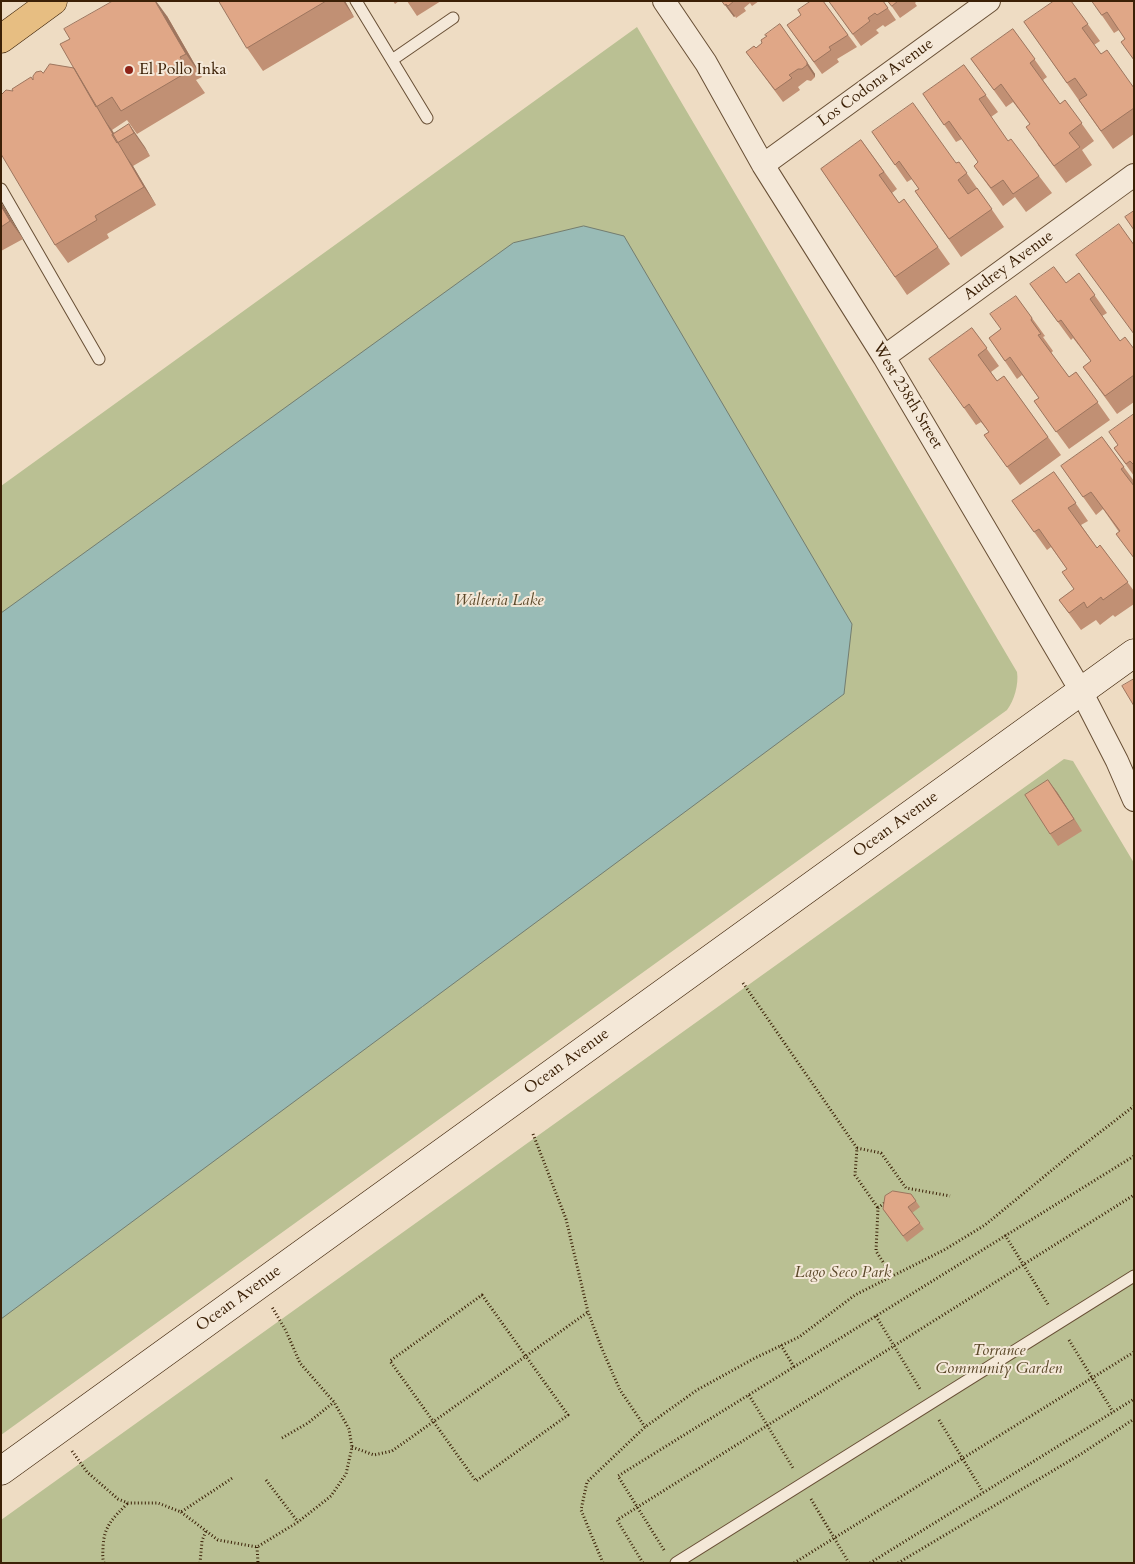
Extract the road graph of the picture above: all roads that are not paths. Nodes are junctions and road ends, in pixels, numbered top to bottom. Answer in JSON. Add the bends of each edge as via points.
{"nodes":[{"id":1,"x":53,"y":1,"type":"edge"},
{"id":2,"x":356,"y":1,"type":"edge"},
{"id":3,"x":664,"y":1,"type":"edge"},
{"id":4,"x":989,"y":1,"type":"edge"},
{"id":5,"x":453,"y":18,"type":"dead end"},
{"id":6,"x":1,"y":39,"type":"edge"},
{"id":7,"x":392,"y":60,"type":"junction"},
{"id":8,"x":428,"y":118,"type":"dead end"},
{"id":9,"x":763,"y":166,"type":"junction"},
{"id":10,"x":1134,"y":175,"type":"edge"},
{"id":11,"x":1,"y":189,"type":"edge"},
{"id":12,"x":884,"y":357,"type":"junction"},
{"id":13,"x":98,"y":359,"type":"dead end"},
{"id":14,"x":1134,"y":653,"type":"edge"},
{"id":15,"x":1081,"y":691,"type":"junction"},
{"id":16,"x":1134,"y":800,"type":"edge"},
{"id":17,"x":1134,"y":1276,"type":"edge"},
{"id":18,"x":1,"y":1471,"type":"edge"},
{"id":19,"x":672,"y":1559,"type":"edge"}],
"edges":[{"from":1,"to":6,"type":"main road"},
{"from":2,"to":7,"type":"lane"},
{"from":3,"to":9,"type":"street","name":"West 238th Street","via":[[706,63]]},
{"from":4,"to":9,"type":"street","name":"Los Codona Avenue"},
{"from":5,"to":7,"type":"lane"},
{"from":7,"to":8,"type":"lane"},
{"from":9,"to":12,"type":"street","name":"West 238th Street"},
{"from":10,"to":12,"type":"street","name":"Audrey Avenue"},
{"from":11,"to":13,"type":"lane"},
{"from":12,"to":15,"type":"street","name":"West 238th Street"},
{"from":14,"to":15,"type":"street","name":"Ocean Avenue"},
{"from":15,"to":16,"type":"street","name":"West 238th Street"},
{"from":15,"to":18,"type":"street","name":"Ocean Avenue"},
{"from":17,"to":19,"type":"lane"}]}
